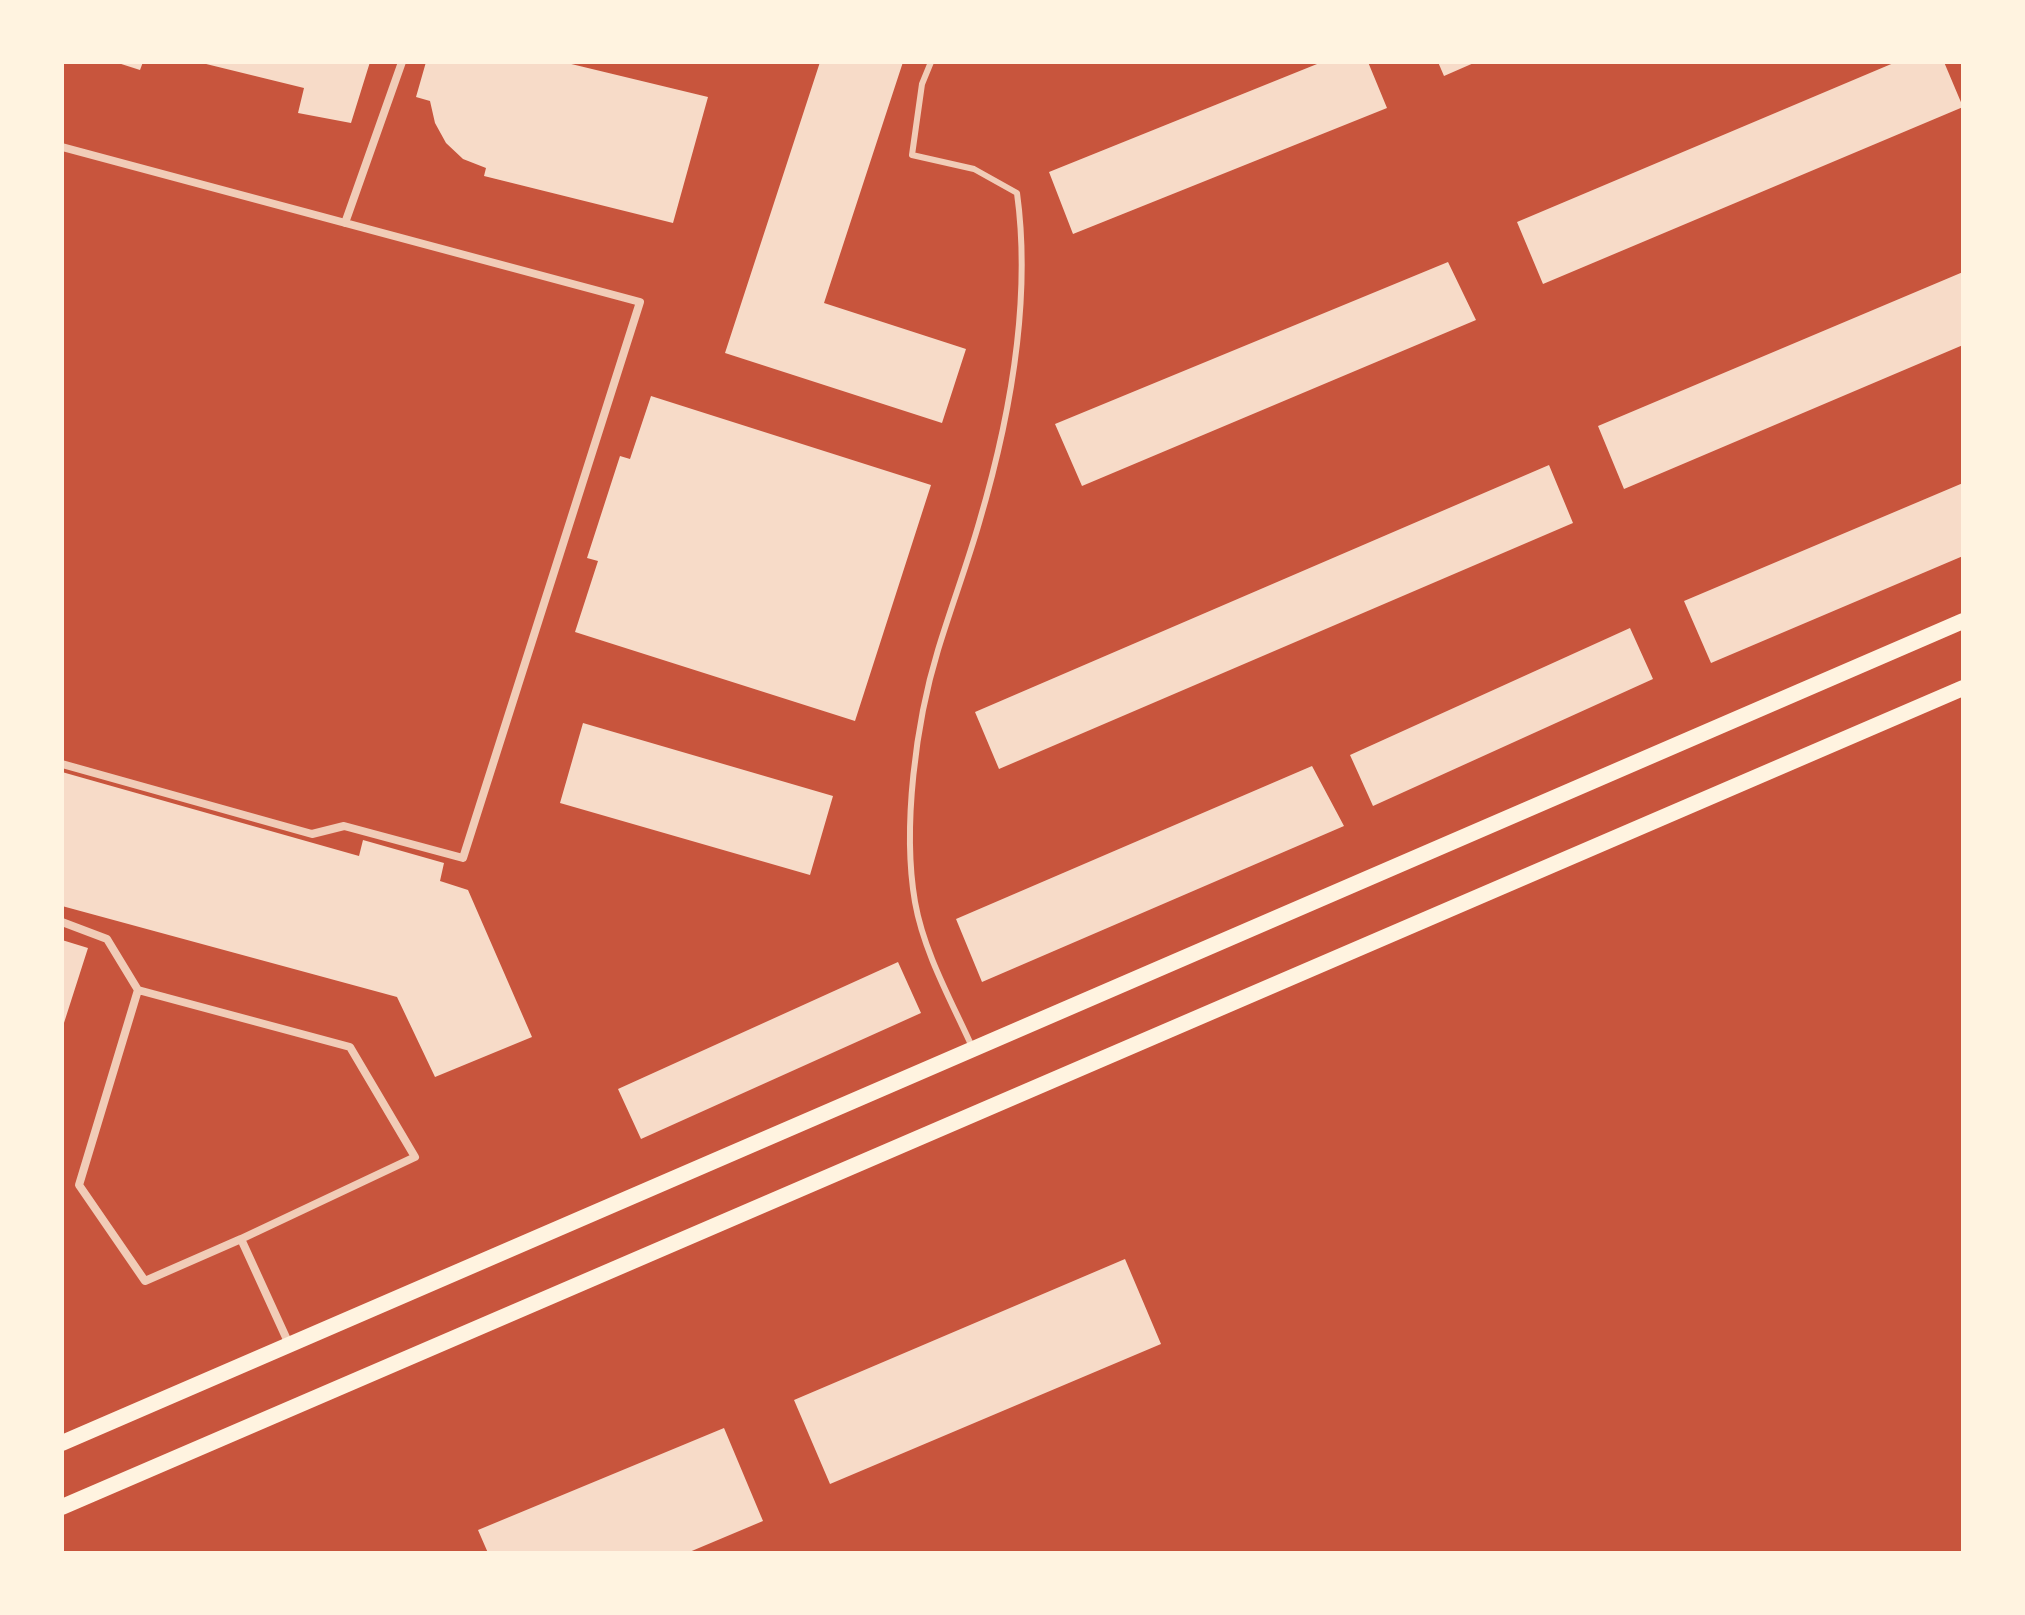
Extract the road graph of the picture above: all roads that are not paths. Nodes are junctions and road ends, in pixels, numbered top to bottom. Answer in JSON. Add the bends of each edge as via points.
{"nodes":[{"id":1,"x":402,"y":62,"type":"edge"},
{"id":2,"x":931,"y":62,"type":"edge"},
{"id":3,"x":62,"y":147,"type":"edge"},
{"id":4,"x":345,"y":223,"type":"junction"},
{"id":5,"x":1963,"y":621,"type":"edge"},
{"id":6,"x":1963,"y":688,"type":"edge"},
{"id":7,"x":62,"y":764,"type":"edge"},
{"id":8,"x":62,"y":922,"type":"edge"},
{"id":9,"x":138,"y":990,"type":"junction"},
{"id":10,"x":973,"y":1049,"type":"junction"},
{"id":11,"x":241,"y":1239,"type":"junction"},
{"id":12,"x":289,"y":1344,"type":"junction"},
{"id":13,"x":62,"y":1443,"type":"edge"},
{"id":14,"x":62,"y":1507,"type":"edge"}],
"edges":[{"from":1,"to":4,"type":"street"},
{"from":2,"to":10,"type":"lane","via":[[922,84],[912,155],[974,169],[1017,193],[1023,238],[1008,410],[980,522],[937,653],[913,765],[910,842],[915,902],[927,946]]},
{"from":3,"to":4,"type":"street"},
{"from":4,"to":7,"type":"street","via":[[640,302],[463,858],[344,826],[312,834]]},
{"from":5,"to":10,"type":"main road"},
{"from":6,"to":14,"type":"main road"},
{"from":8,"to":9,"type":"street","via":[[107,939]]},
{"from":9,"to":11,"type":"street","via":[[79,1185],[145,1281]]},
{"from":9,"to":11,"type":"street","via":[[350,1047],[415,1157]]},
{"from":10,"to":12,"type":"main road"},
{"from":11,"to":12,"type":"street"},
{"from":12,"to":13,"type":"main road"}]}
